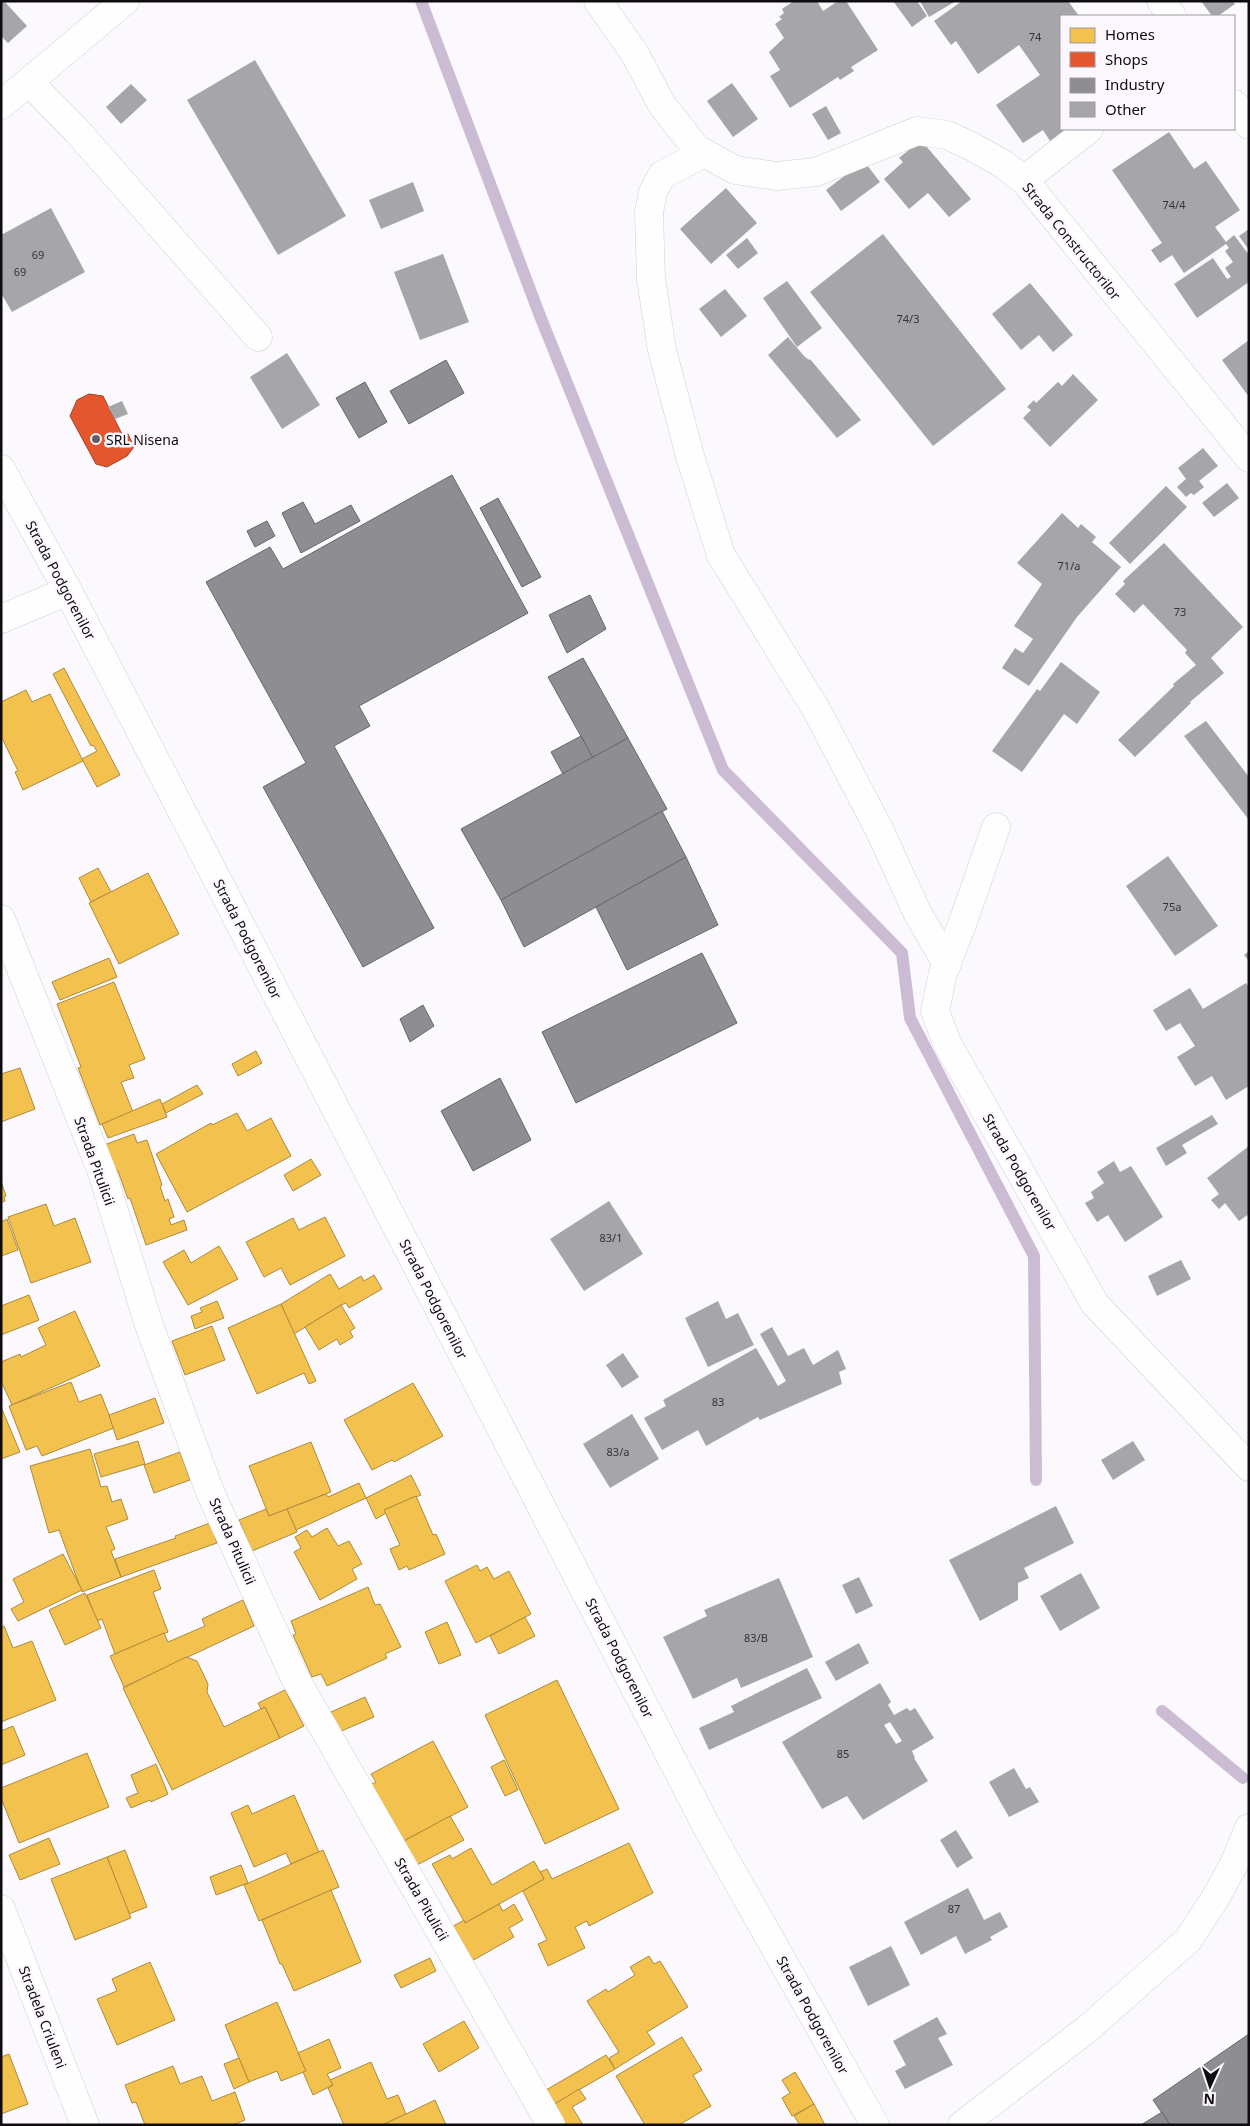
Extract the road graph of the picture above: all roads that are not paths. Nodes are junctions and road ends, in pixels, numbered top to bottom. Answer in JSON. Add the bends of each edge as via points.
{"nodes":[{"id":1,"x":125,"y":1,"type":"edge"},
{"id":2,"x":598,"y":1,"type":"edge"},
{"id":3,"x":1161,"y":1,"type":"edge"},
{"id":4,"x":1171,"y":15,"type":"edge"},
{"id":5,"x":29,"y":82,"type":"junction"},
{"id":6,"x":1,"y":105,"type":"edge"},
{"id":7,"x":1235,"y":105,"type":"edge"},
{"id":8,"x":1249,"y":125,"type":"edge"},
{"id":9,"x":1088,"y":130,"type":"edge"},
{"id":10,"x":704,"y":153,"type":"junction"},
{"id":11,"x":1024,"y":180,"type":"junction"},
{"id":12,"x":258,"y":337,"type":"dead end"},
{"id":13,"x":1249,"y":458,"type":"edge"},
{"id":14,"x":1,"y":468,"type":"edge"},
{"id":15,"x":68,"y":591,"type":"junction"},
{"id":16,"x":1,"y":619,"type":"edge"},
{"id":17,"x":996,"y":827,"type":"dead end"},
{"id":18,"x":1,"y":919,"type":"edge"},
{"id":19,"x":947,"y":964,"type":"junction"},
{"id":20,"x":1249,"y":1467,"type":"edge"},
{"id":21,"x":1249,"y":1828,"type":"edge"},
{"id":22,"x":1,"y":1909,"type":"edge"},
{"id":23,"x":84,"y":2125,"type":"edge"},
{"id":24,"x":550,"y":2125,"type":"edge"},
{"id":25,"x":874,"y":2125,"type":"edge"},
{"id":26,"x":962,"y":2125,"type":"edge"}],
"edges":[{"from":1,"to":5,"type":"street"},
{"from":2,"to":10,"type":"street","name":"Strada Constructorilor","via":[[635,54],[662,105],[697,149]]},
{"from":3,"to":4,"type":"street"},
{"from":5,"to":6,"type":"street"},
{"from":5,"to":12,"type":"street"},
{"from":7,"to":8,"type":"street"},
{"from":9,"to":11,"type":"street"},
{"from":10,"to":11,"type":"street","name":"Strada Constructorilor","via":[[735,170],[776,176],[816,172],[916,131],[947,135],[1003,164]]},
{"from":10,"to":19,"type":"street","via":[[662,175],[653,192],[649,212],[651,279],[662,350],[690,456],[721,555],[816,709]]},
{"from":11,"to":13,"type":"street","name":"Strada Constructorilor"},
{"from":14,"to":15,"type":"street","name":"Strada Podgorenilor"},
{"from":15,"to":16,"type":"street"},
{"from":15,"to":25,"type":"street","name":"Strada Podgorenilor","via":[[708,1829]]},
{"from":17,"to":19,"type":"street","name":"Strada Podgorenilor"},
{"from":18,"to":24,"type":"street","name":"Strada Pitulicii","via":[[102,1172],[148,1322],[210,1492],[295,1678]]},
{"from":19,"to":20,"type":"street","name":"Strada Podgorenilor","via":[[935,1011],[947,1043],[1095,1304]]},
{"from":21,"to":26,"type":"street","via":[[1216,1897],[1188,1940],[1086,2030]]},
{"from":22,"to":23,"type":"street","name":"Stradela Criuleni"}]}
